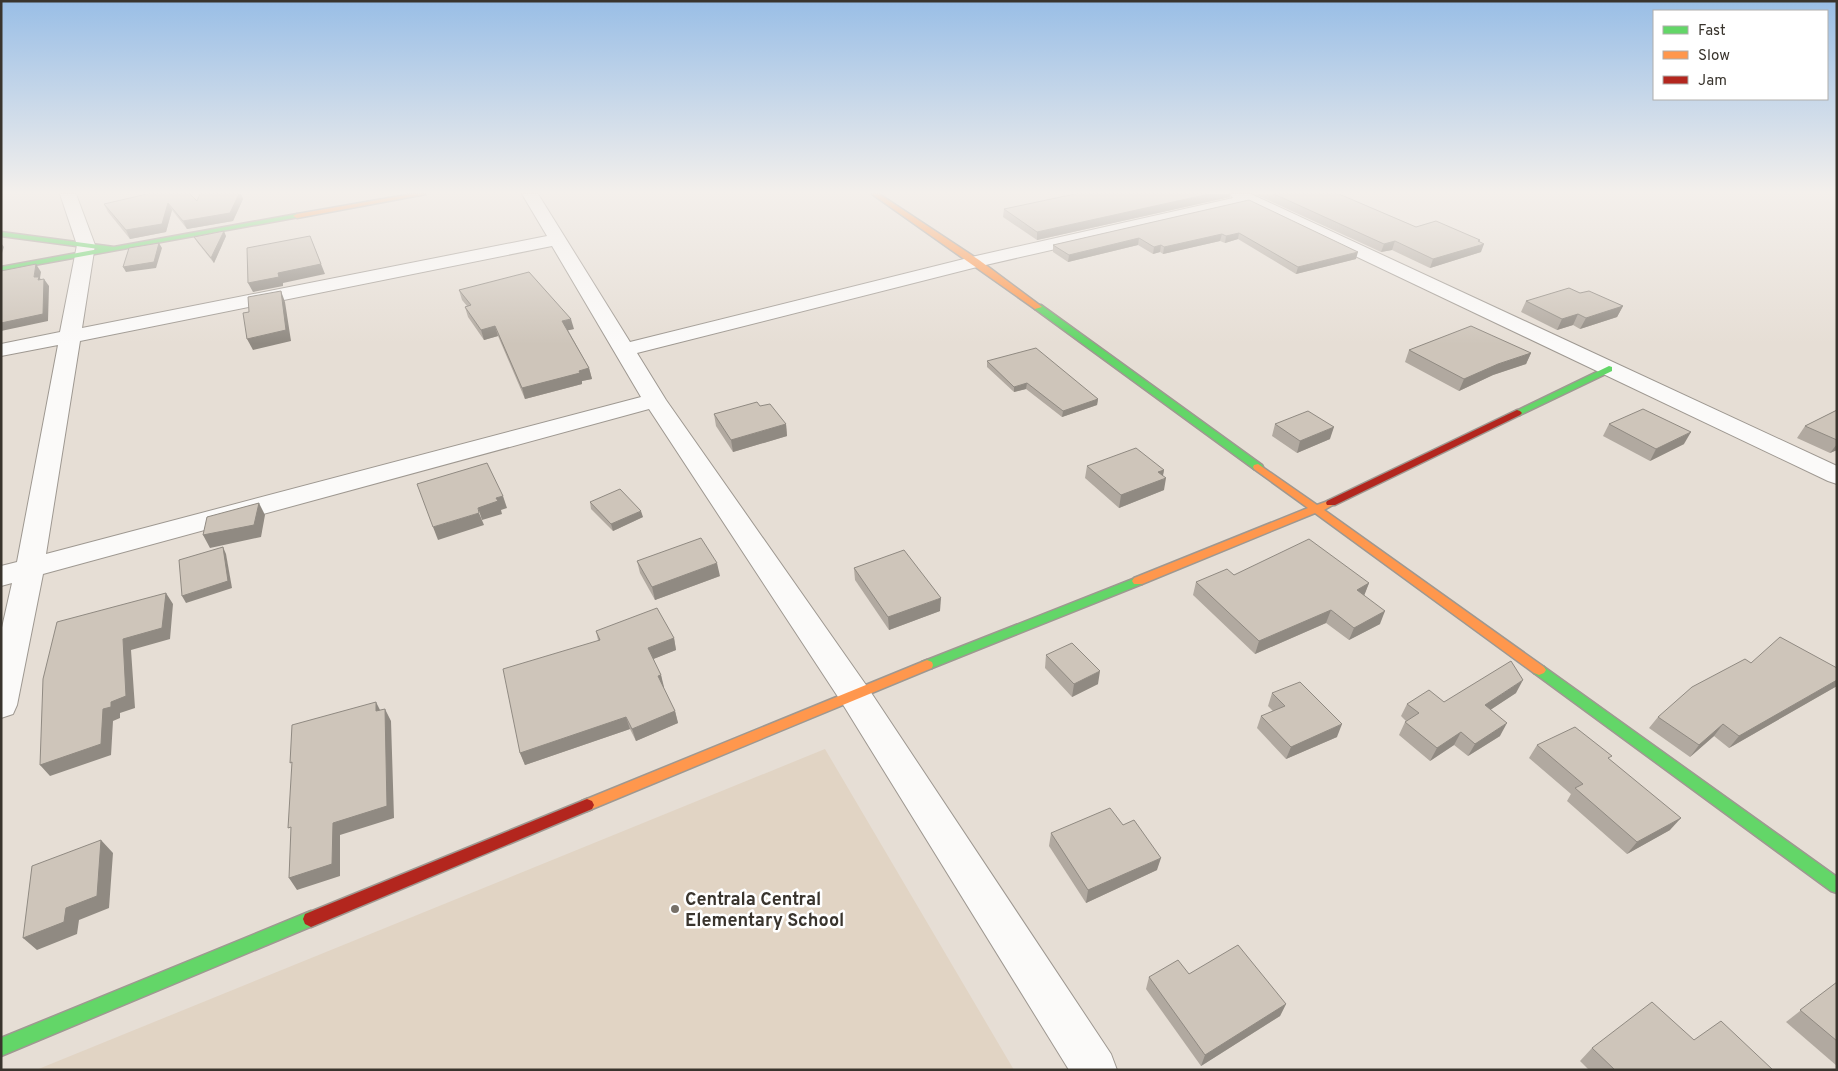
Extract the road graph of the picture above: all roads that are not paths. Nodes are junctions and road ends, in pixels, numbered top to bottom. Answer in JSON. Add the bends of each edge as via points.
{"nodes":[{"id":1,"x":53,"y":244,"type":"edge"},
{"id":2,"x":82,"y":244,"type":"edge"},
{"id":3,"x":143,"y":244,"type":"edge"},
{"id":4,"x":533,"y":244,"type":"edge"},
{"id":5,"x":561,"y":244,"type":"edge"},
{"id":6,"x":949,"y":244,"type":"edge"},
{"id":7,"x":1051,"y":244,"type":"edge"},
{"id":8,"x":1344,"y":244,"type":"edge"},
{"id":9,"x":84,"y":250,"type":"junction"},
{"id":10,"x":976,"y":262,"type":"junction"},
{"id":11,"x":1,"y":269,"type":"edge"},
{"id":12,"x":69,"y":336,"type":"junction"},
{"id":13,"x":626,"y":349,"type":"junction"},
{"id":14,"x":1,"y":350,"type":"edge"},
{"id":15,"x":1609,"y":369,"type":"junction"},
{"id":16,"x":655,"y":400,"type":"junction"},
{"id":17,"x":1837,"y":476,"type":"edge"},
{"id":18,"x":1319,"y":509,"type":"junction"},
{"id":19,"x":30,"y":568,"type":"junction"},
{"id":20,"x":1,"y":576,"type":"edge"},
{"id":21,"x":854,"y":694,"type":"junction"},
{"id":22,"x":1,"y":705,"type":"edge"},
{"id":23,"x":1837,"y":886,"type":"edge"},
{"id":24,"x":1,"y":1047,"type":"edge"},
{"id":25,"x":1095,"y":1070,"type":"edge"}],
"edges":[{"from":1,"to":9,"type":"street"},
{"from":2,"to":9,"type":"street"},
{"from":3,"to":9,"type":"street"},
{"from":4,"to":12,"type":"street"},
{"from":5,"to":13,"type":"street"},
{"from":6,"to":10,"type":"street"},
{"from":7,"to":10,"type":"street"},
{"from":8,"to":15,"type":"street"},
{"from":9,"to":11,"type":"street"},
{"from":9,"to":12,"type":"street"},
{"from":10,"to":13,"type":"street"},
{"from":10,"to":18,"type":"street"},
{"from":12,"to":14,"type":"street"},
{"from":12,"to":19,"type":"street"},
{"from":13,"to":16,"type":"street"},
{"from":15,"to":17,"type":"street"},
{"from":15,"to":18,"type":"street"},
{"from":16,"to":19,"type":"street"},
{"from":16,"to":21,"type":"street"},
{"from":18,"to":21,"type":"street"},
{"from":18,"to":23,"type":"street"},
{"from":19,"to":20,"type":"street"},
{"from":19,"to":22,"type":"street"},
{"from":21,"to":24,"type":"street"},
{"from":21,"to":25,"type":"street"}]}
